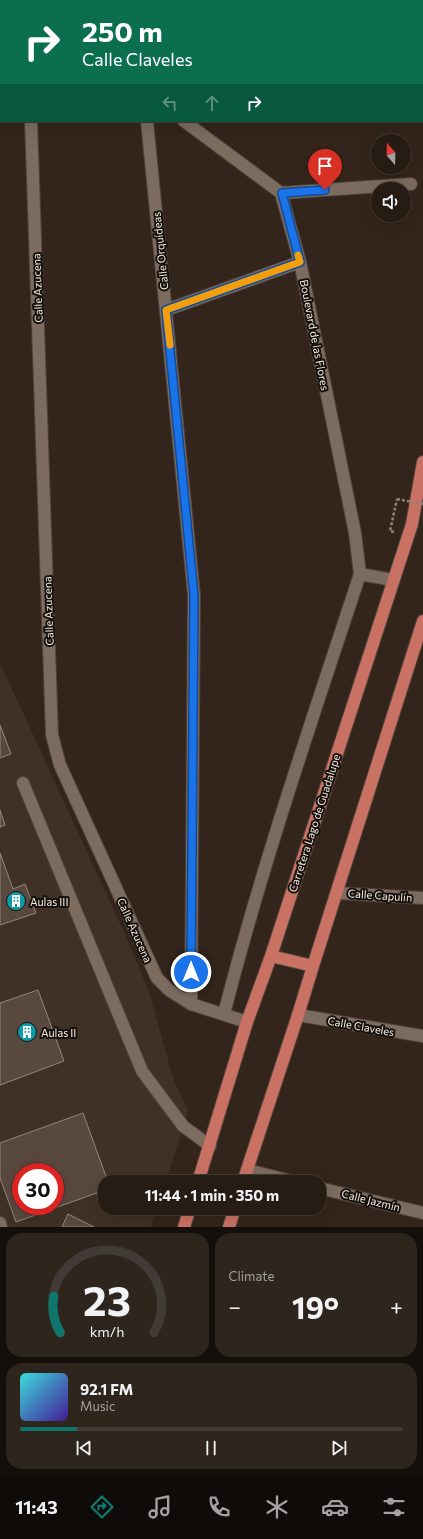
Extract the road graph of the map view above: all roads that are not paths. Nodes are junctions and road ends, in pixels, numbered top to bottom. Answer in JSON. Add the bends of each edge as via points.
{"nodes":[{"id":1,"x":32,"y":122,"type":"edge"},
{"id":2,"x":147,"y":122,"type":"edge"},
{"id":3,"x":185,"y":122,"type":"edge"},
{"id":4,"x":371,"y":187,"type":"edge"},
{"id":5,"x":282,"y":193,"type":"junction"},
{"id":6,"x":300,"y":262,"type":"junction"},
{"id":7,"x":166,"y":310,"type":"junction"},
{"id":8,"x":423,"y":462,"type":"edge"},
{"id":9,"x":360,"y":574,"type":"junction"},
{"id":10,"x":393,"y":580,"type":"junction"},
{"id":11,"x":423,"y":621,"type":"edge"},
{"id":12,"x":23,"y":783,"type":"dead end"},
{"id":13,"x":337,"y":893,"type":"junction"},
{"id":14,"x":423,"y":898,"type":"edge"},
{"id":15,"x":271,"y":956,"type":"junction"},
{"id":16,"x":313,"y":966,"type":"junction"},
{"id":17,"x":191,"y":1004,"type":"junction"},
{"id":18,"x":224,"y":1014,"type":"junction"},
{"id":19,"x":298,"y":1015,"type":"junction"},
{"id":20,"x":247,"y":1022,"type":"junction"},
{"id":21,"x":423,"y":1036,"type":"edge"},
{"id":22,"x":210,"y":1146,"type":"junction"},
{"id":23,"x":200,"y":1175,"type":"edge"},
{"id":24,"x":245,"y":1175,"type":"edge"},
{"id":25,"x":326,"y":1190,"type":"edge"},
{"id":26,"x":423,"y":1213,"type":"edge"},
{"id":27,"x":188,"y":1215,"type":"edge"},
{"id":28,"x":233,"y":1215,"type":"edge"},
{"id":29,"x":0,"y":1224,"type":"edge"},
{"id":30,"x":1,"y":1227,"type":"edge"},
{"id":31,"x":184,"y":1227,"type":"edge"},
{"id":32,"x":229,"y":1227,"type":"edge"}],
"edges":[{"from":1,"to":17,"type":"street","name":"Calle Azucena","via":[[52,735],[60,765],[157,978],[169,990]]},
{"from":2,"to":7,"type":"street","name":"Calle Orquídeas"},
{"from":3,"to":5,"type":"street"},
{"from":4,"to":5,"type":"street"},
{"from":5,"to":6,"type":"street","name":"Boulevard de las Flores"},
{"from":6,"to":7,"type":"street"},
{"from":6,"to":9,"type":"street","name":"Boulevard de las Flores","via":[[355,533]]},
{"from":7,"to":17,"type":"street","name":"Calle Orquídeas","via":[[194,595]]},
{"from":8,"to":10,"type":"main road","name":"Carretera Lago de Guadalupe","via":[[412,524]]},
{"from":9,"to":10,"type":"street"},
{"from":9,"to":18,"type":"street","via":[[276,830]]},
{"from":10,"to":15,"type":"main road","name":"Carretera Lago de Guadalupe"},
{"from":11,"to":13,"type":"main road"},
{"from":12,"to":22,"type":"street","via":[[142,1071],[183,1126]]},
{"from":13,"to":14,"type":"street","name":"Calle Capulín"},
{"from":13,"to":16,"type":"main road"},
{"from":15,"to":16,"type":"main road"},
{"from":15,"to":20,"type":"main road","name":"Carretera Lago de Guadalupe"},
{"from":16,"to":19,"type":"main road"},
{"from":17,"to":18,"type":"street","name":"Calle Azucena"},
{"from":18,"to":20,"type":"street","name":"Calle Azucena"},
{"from":19,"to":21,"type":"street","name":"Calle Claveles"},
{"from":19,"to":24,"type":"main road"},
{"from":20,"to":22,"type":"main road","name":"Carretera Lago de Guadalupe"},
{"from":22,"to":23,"type":"main road","name":"Carretera Lago de Guadalupe"},
{"from":25,"to":26,"type":"street","name":"Calle Jazmín"},
{"from":27,"to":31,"type":"main road"},
{"from":28,"to":32,"type":"main road"},
{"from":29,"to":30,"type":"street"}]}
